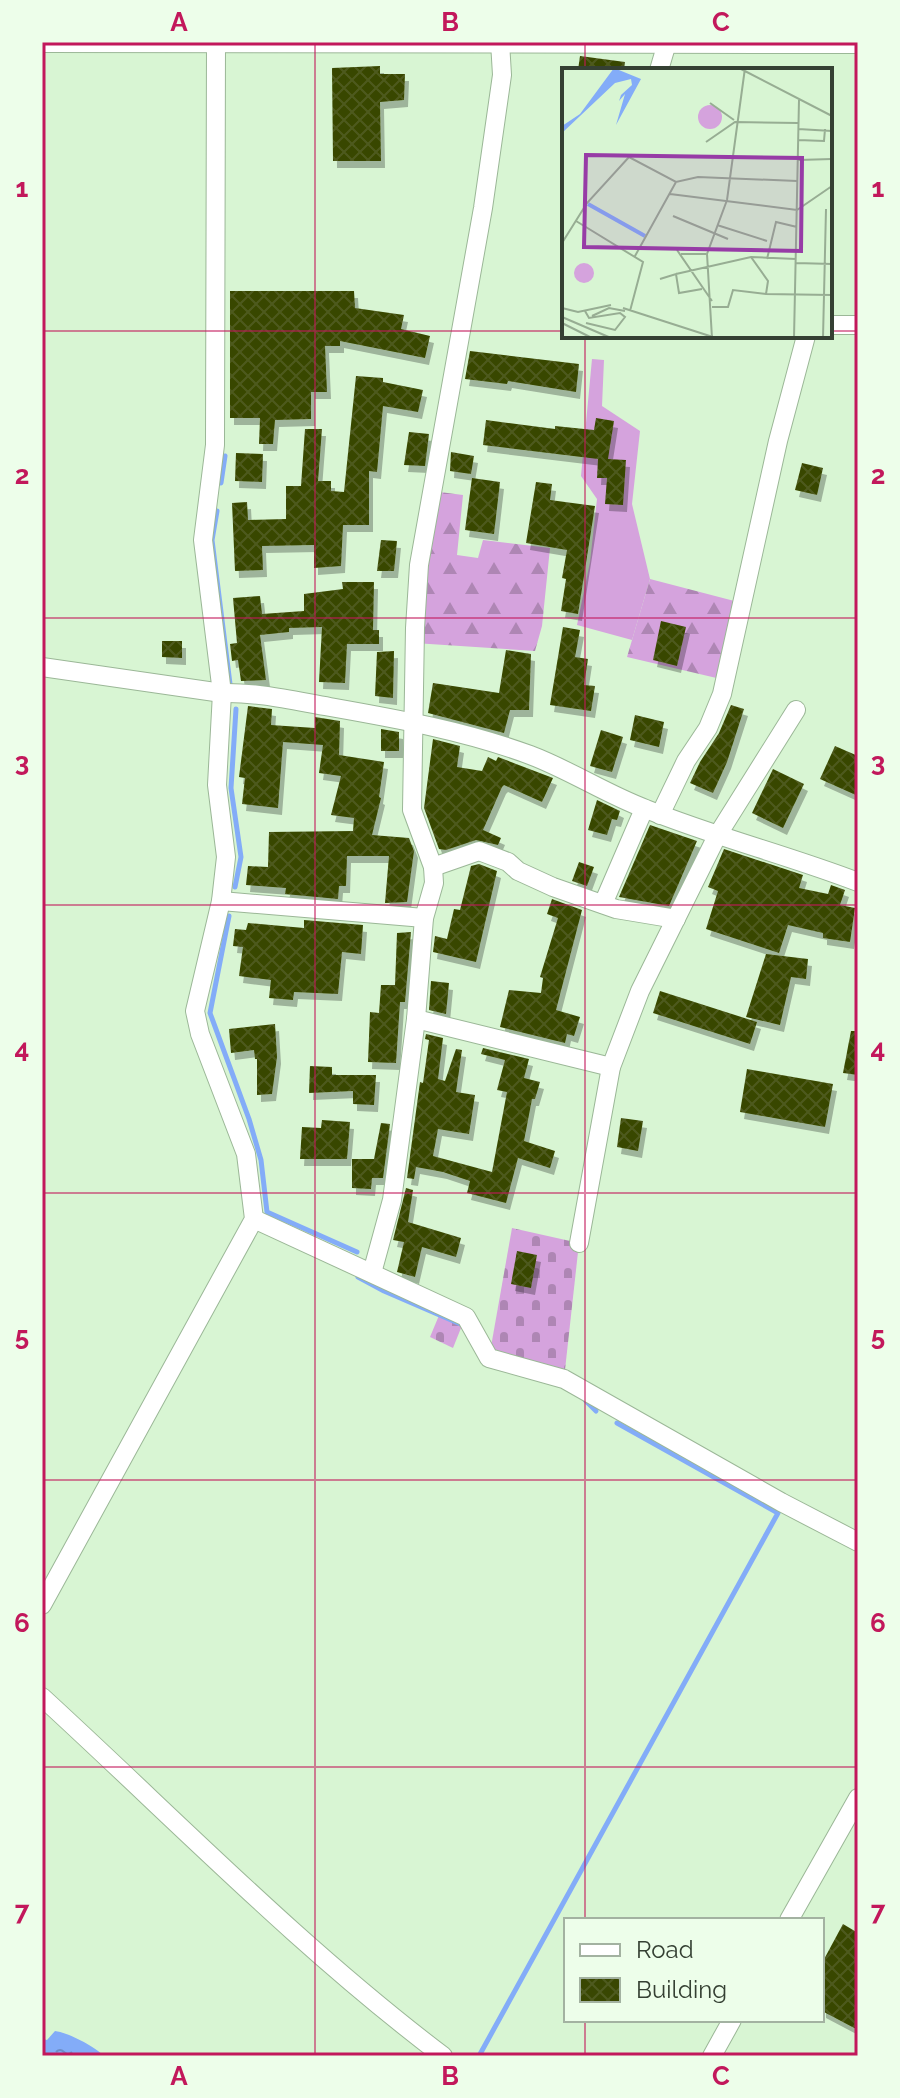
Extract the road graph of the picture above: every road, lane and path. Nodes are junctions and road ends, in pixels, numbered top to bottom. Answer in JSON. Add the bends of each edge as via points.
{"nodes":[{"id":1,"x":42,"y":43,"type":"edge"},
{"id":2,"x":216,"y":43,"type":"edge"},
{"id":3,"x":500,"y":43,"type":"edge"},
{"id":4,"x":667,"y":43,"type":"edge"},
{"id":5,"x":858,"y":44,"type":"edge"},
{"id":6,"x":660,"y":68,"type":"edge"},
{"id":7,"x":832,"y":325,"type":"edge"},
{"id":8,"x":858,"y":325,"type":"edge"},
{"id":9,"x":805,"y":338,"type":"edge"},
{"id":10,"x":42,"y":667,"type":"edge"},
{"id":11,"x":222,"y":693,"type":"junction"},
{"id":12,"x":796,"y":710,"type":"dead end"},
{"id":13,"x":413,"y":722,"type":"junction"},
{"id":14,"x":652,"y":812,"type":"junction"},
{"id":15,"x":717,"y":836,"type":"junction"},
{"id":16,"x":433,"y":867,"type":"junction"},
{"id":17,"x":858,"y":882,"type":"edge"},
{"id":18,"x":221,"y":901,"type":"junction"},
{"id":19,"x":603,"y":904,"type":"junction"},
{"id":20,"x":424,"y":918,"type":"junction"},
{"id":21,"x":676,"y":919,"type":"junction"},
{"id":22,"x":416,"y":1019,"type":"junction"},
{"id":23,"x":611,"y":1067,"type":"junction"},
{"id":24,"x":254,"y":1219,"type":"junction"},
{"id":25,"x":579,"y":1243,"type":"dead end"},
{"id":26,"x":372,"y":1273,"type":"junction"},
{"id":27,"x":858,"y":1542,"type":"edge"},
{"id":28,"x":42,"y":1605,"type":"edge"},
{"id":29,"x":42,"y":1697,"type":"edge"},
{"id":30,"x":858,"y":1798,"type":"edge"},
{"id":31,"x":790,"y":1918,"type":"edge"},
{"id":32,"x":731,"y":2022,"type":"edge"},
{"id":33,"x":443,"y":2056,"type":"edge"},
{"id":34,"x":712,"y":2056,"type":"edge"}],
"edges":[{"from":1,"to":2,"type":"street"},
{"from":2,"to":3,"type":"street"},
{"from":2,"to":11,"type":"street","via":[[215,445],[203,540]]},
{"from":3,"to":4,"type":"street"},
{"from":3,"to":13,"type":"street","via":[[502,75],[483,208],[419,565]]},
{"from":4,"to":5,"type":"street"},
{"from":4,"to":6,"type":"street"},
{"from":7,"to":8,"type":"street"},
{"from":9,"to":14,"type":"street","via":[[722,694],[708,728]]},
{"from":10,"to":11,"type":"street"},
{"from":11,"to":13,"type":"street"},
{"from":11,"to":18,"type":"street","via":[[217,785],[226,857]]},
{"from":12,"to":15,"type":"street"},
{"from":13,"to":14,"type":"street","via":[[533,756]]},
{"from":13,"to":16,"type":"street","via":[[412,810]]},
{"from":14,"to":15,"type":"street"},
{"from":14,"to":19,"type":"street"},
{"from":15,"to":17,"type":"street"},
{"from":15,"to":21,"type":"street"},
{"from":16,"to":19,"type":"street","via":[[479,851]]},
{"from":16,"to":20,"type":"street"},
{"from":18,"to":20,"type":"street"},
{"from":18,"to":24,"type":"street","via":[[195,1011],[246,1154]]},
{"from":19,"to":21,"type":"street"},
{"from":20,"to":22,"type":"street"},
{"from":21,"to":23,"type":"street","via":[[640,991]]},
{"from":22,"to":23,"type":"street"},
{"from":22,"to":26,"type":"street","via":[[392,1200]]},
{"from":23,"to":25,"type":"street"},
{"from":24,"to":26,"type":"street"},
{"from":24,"to":28,"type":"street"},
{"from":26,"to":27,"type":"street","via":[[466,1317],[489,1358],[564,1379]]},
{"from":29,"to":33,"type":"street","via":[[310,1949]]},
{"from":30,"to":31,"type":"street"},
{"from":32,"to":34,"type":"street"}]}
